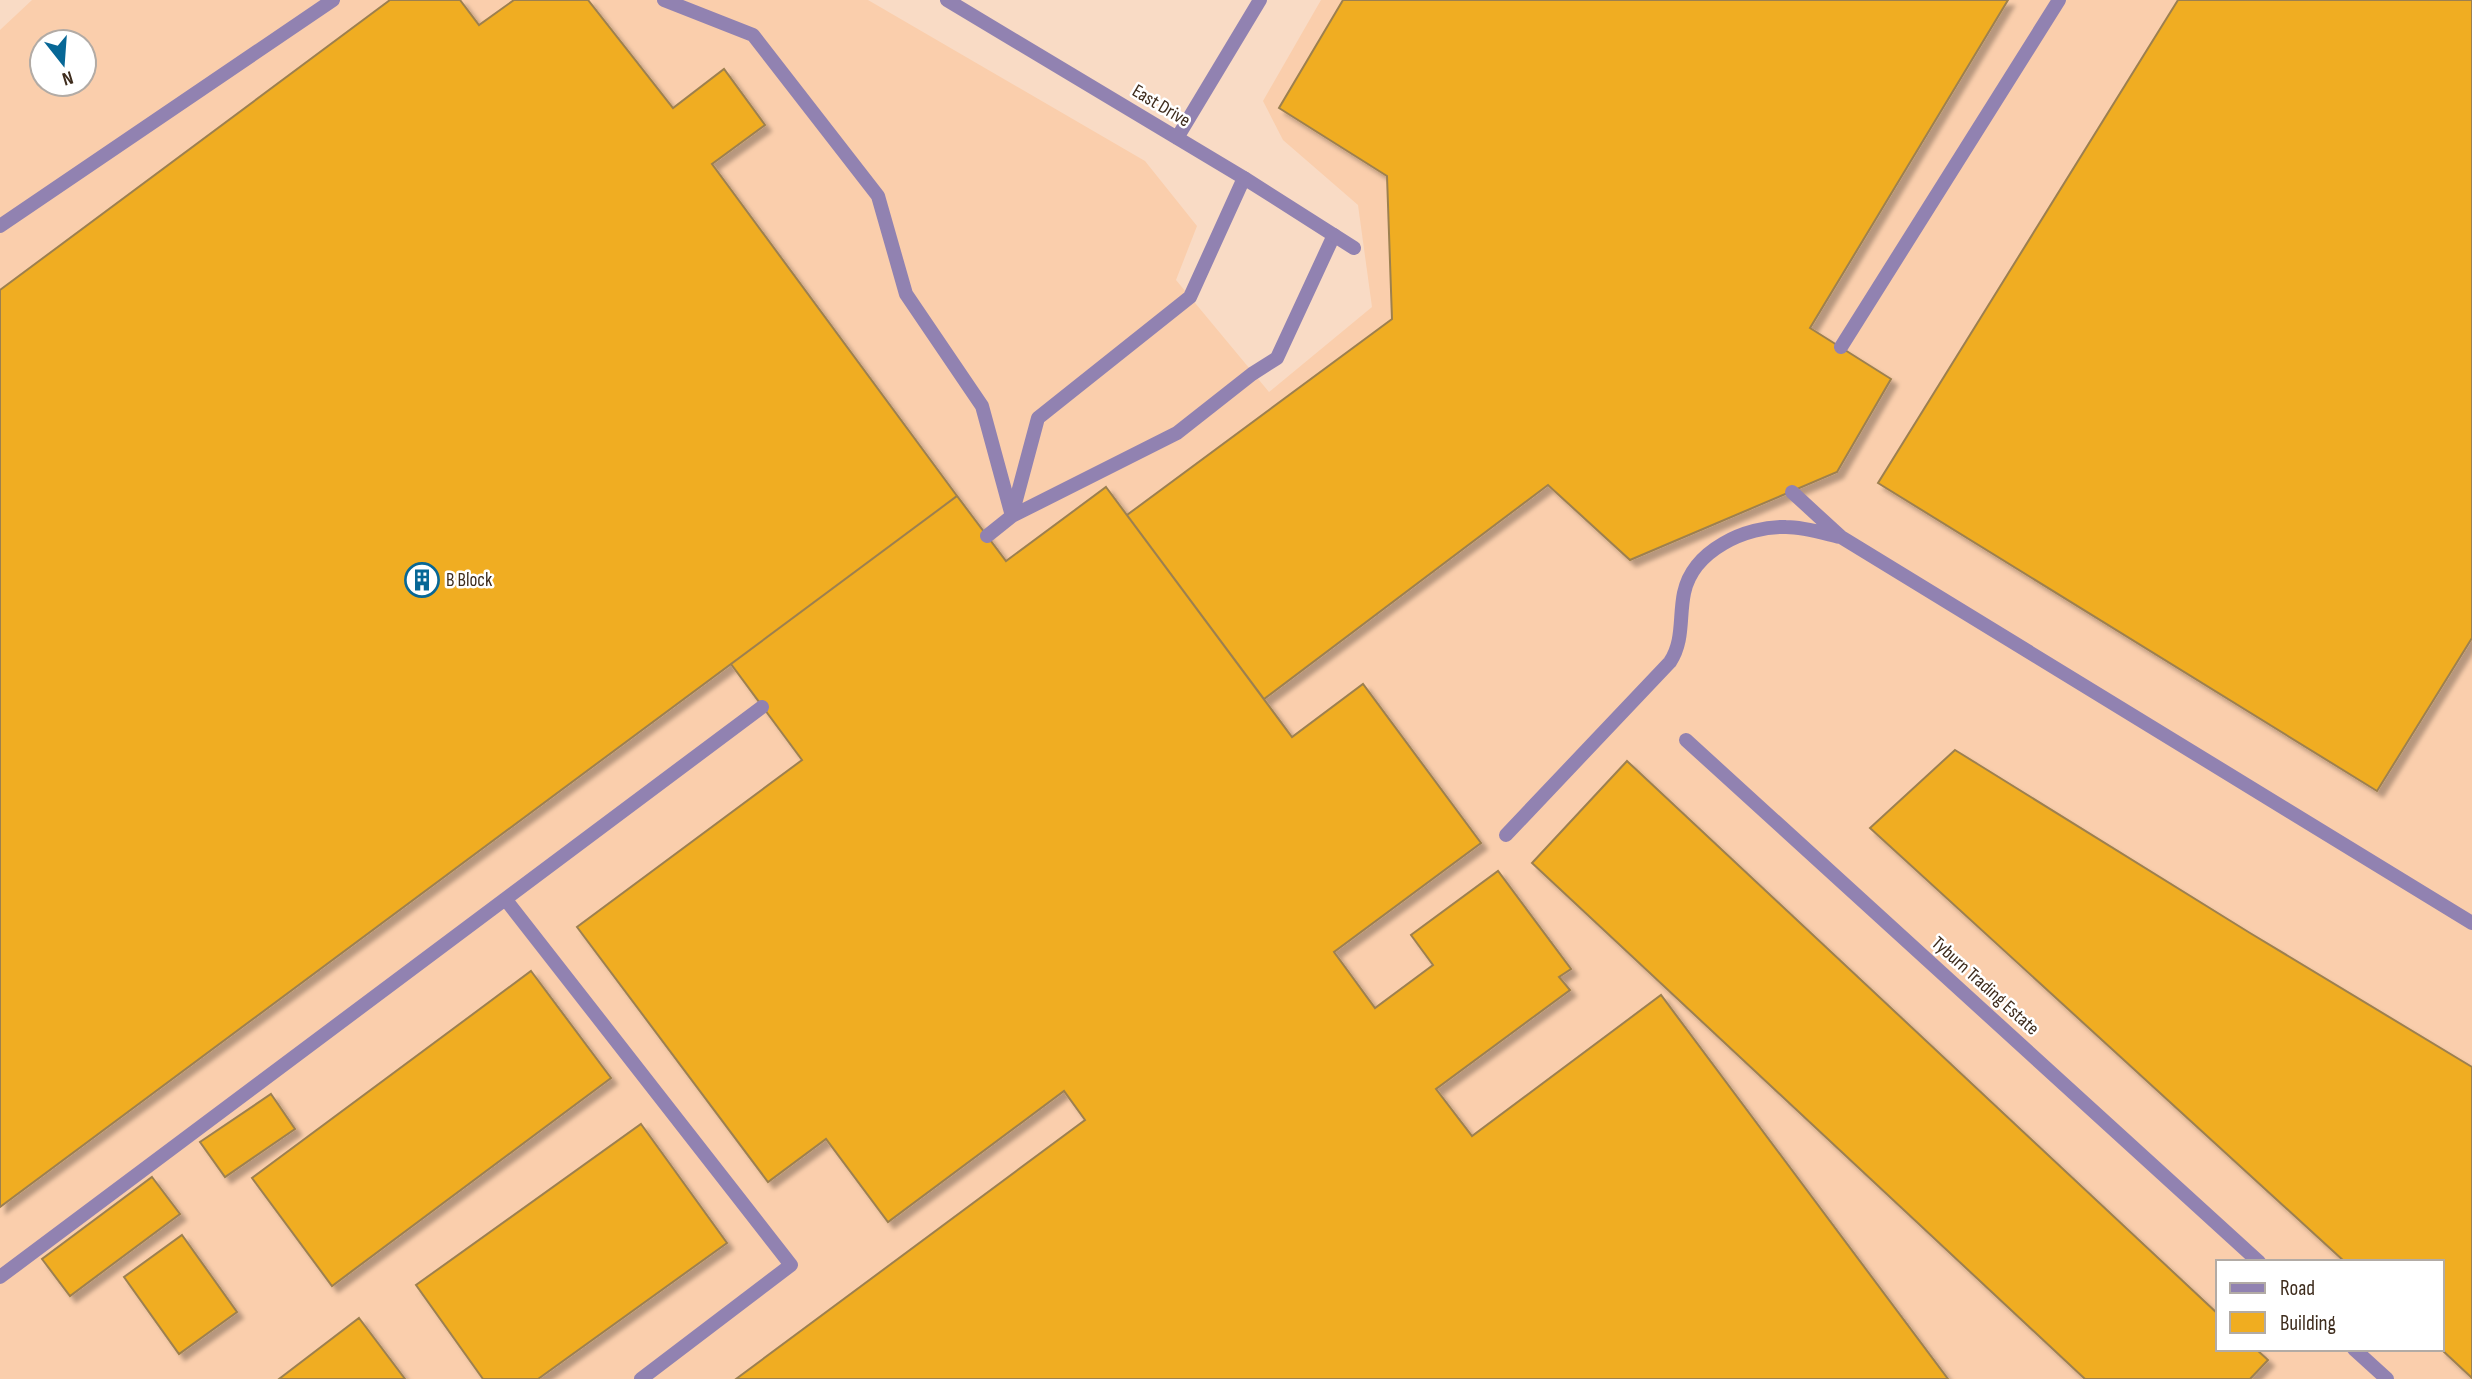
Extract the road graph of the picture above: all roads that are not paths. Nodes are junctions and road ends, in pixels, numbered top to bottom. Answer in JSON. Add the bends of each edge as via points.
{"nodes":[{"id":1,"x":333,"y":0,"type":"edge"},
{"id":2,"x":664,"y":0,"type":"edge"},
{"id":3,"x":947,"y":0,"type":"edge"},
{"id":4,"x":1260,"y":0,"type":"edge"},
{"id":5,"x":2059,"y":0,"type":"edge"},
{"id":6,"x":1177,"y":138,"type":"junction"},
{"id":7,"x":1244,"y":178,"type":"junction"},
{"id":8,"x":0,"y":226,"type":"edge"},
{"id":9,"x":1334,"y":235,"type":"junction"},
{"id":10,"x":1354,"y":248,"type":"dead end"},
{"id":11,"x":1841,"y":348,"type":"dead end"},
{"id":12,"x":1791,"y":492,"type":"dead end"},
{"id":13,"x":1012,"y":516,"type":"junction"},
{"id":14,"x":987,"y":536,"type":"dead end"},
{"id":15,"x":1842,"y":537,"type":"junction"},
{"id":16,"x":762,"y":707,"type":"dead end"},
{"id":17,"x":1686,"y":740,"type":"dead end"},
{"id":18,"x":1506,"y":835,"type":"dead end"},
{"id":19,"x":506,"y":900,"type":"junction"},
{"id":20,"x":2472,"y":923,"type":"edge"},
{"id":21,"x":2257,"y":1260,"type":"edge"},
{"id":22,"x":0,"y":1278,"type":"edge"},
{"id":23,"x":2356,"y":1351,"type":"edge"},
{"id":24,"x":641,"y":1379,"type":"edge"},
{"id":25,"x":2387,"y":1379,"type":"edge"}],
"edges":[{"from":1,"to":8,"type":"street"},
{"from":2,"to":13,"type":"street","via":[[753,35],[878,196],[906,294],[982,406]]},
{"from":3,"to":6,"type":"street","name":"East Drive"},
{"from":4,"to":6,"type":"street"},
{"from":5,"to":11,"type":"street"},
{"from":6,"to":7,"type":"street","name":"East Drive"},
{"from":7,"to":9,"type":"street","name":"East Drive"},
{"from":7,"to":13,"type":"street","via":[[1190,297],[1038,418]]},
{"from":9,"to":10,"type":"street","name":"East Drive"},
{"from":9,"to":13,"type":"street","via":[[1277,358],[1177,433]]},
{"from":12,"to":15,"type":"street"},
{"from":13,"to":14,"type":"street"},
{"from":15,"to":18,"type":"street","via":[[1797,527],[1769,528],[1733,539],[1705,557],[1687,582],[1679,644],[1671,662]]},
{"from":15,"to":20,"type":"street"},
{"from":16,"to":19,"type":"street"},
{"from":17,"to":21,"type":"street","name":"Tyburn Trading Estate"},
{"from":19,"to":22,"type":"street"},
{"from":19,"to":24,"type":"street","via":[[791,1265]]},
{"from":23,"to":25,"type":"street"}]}
